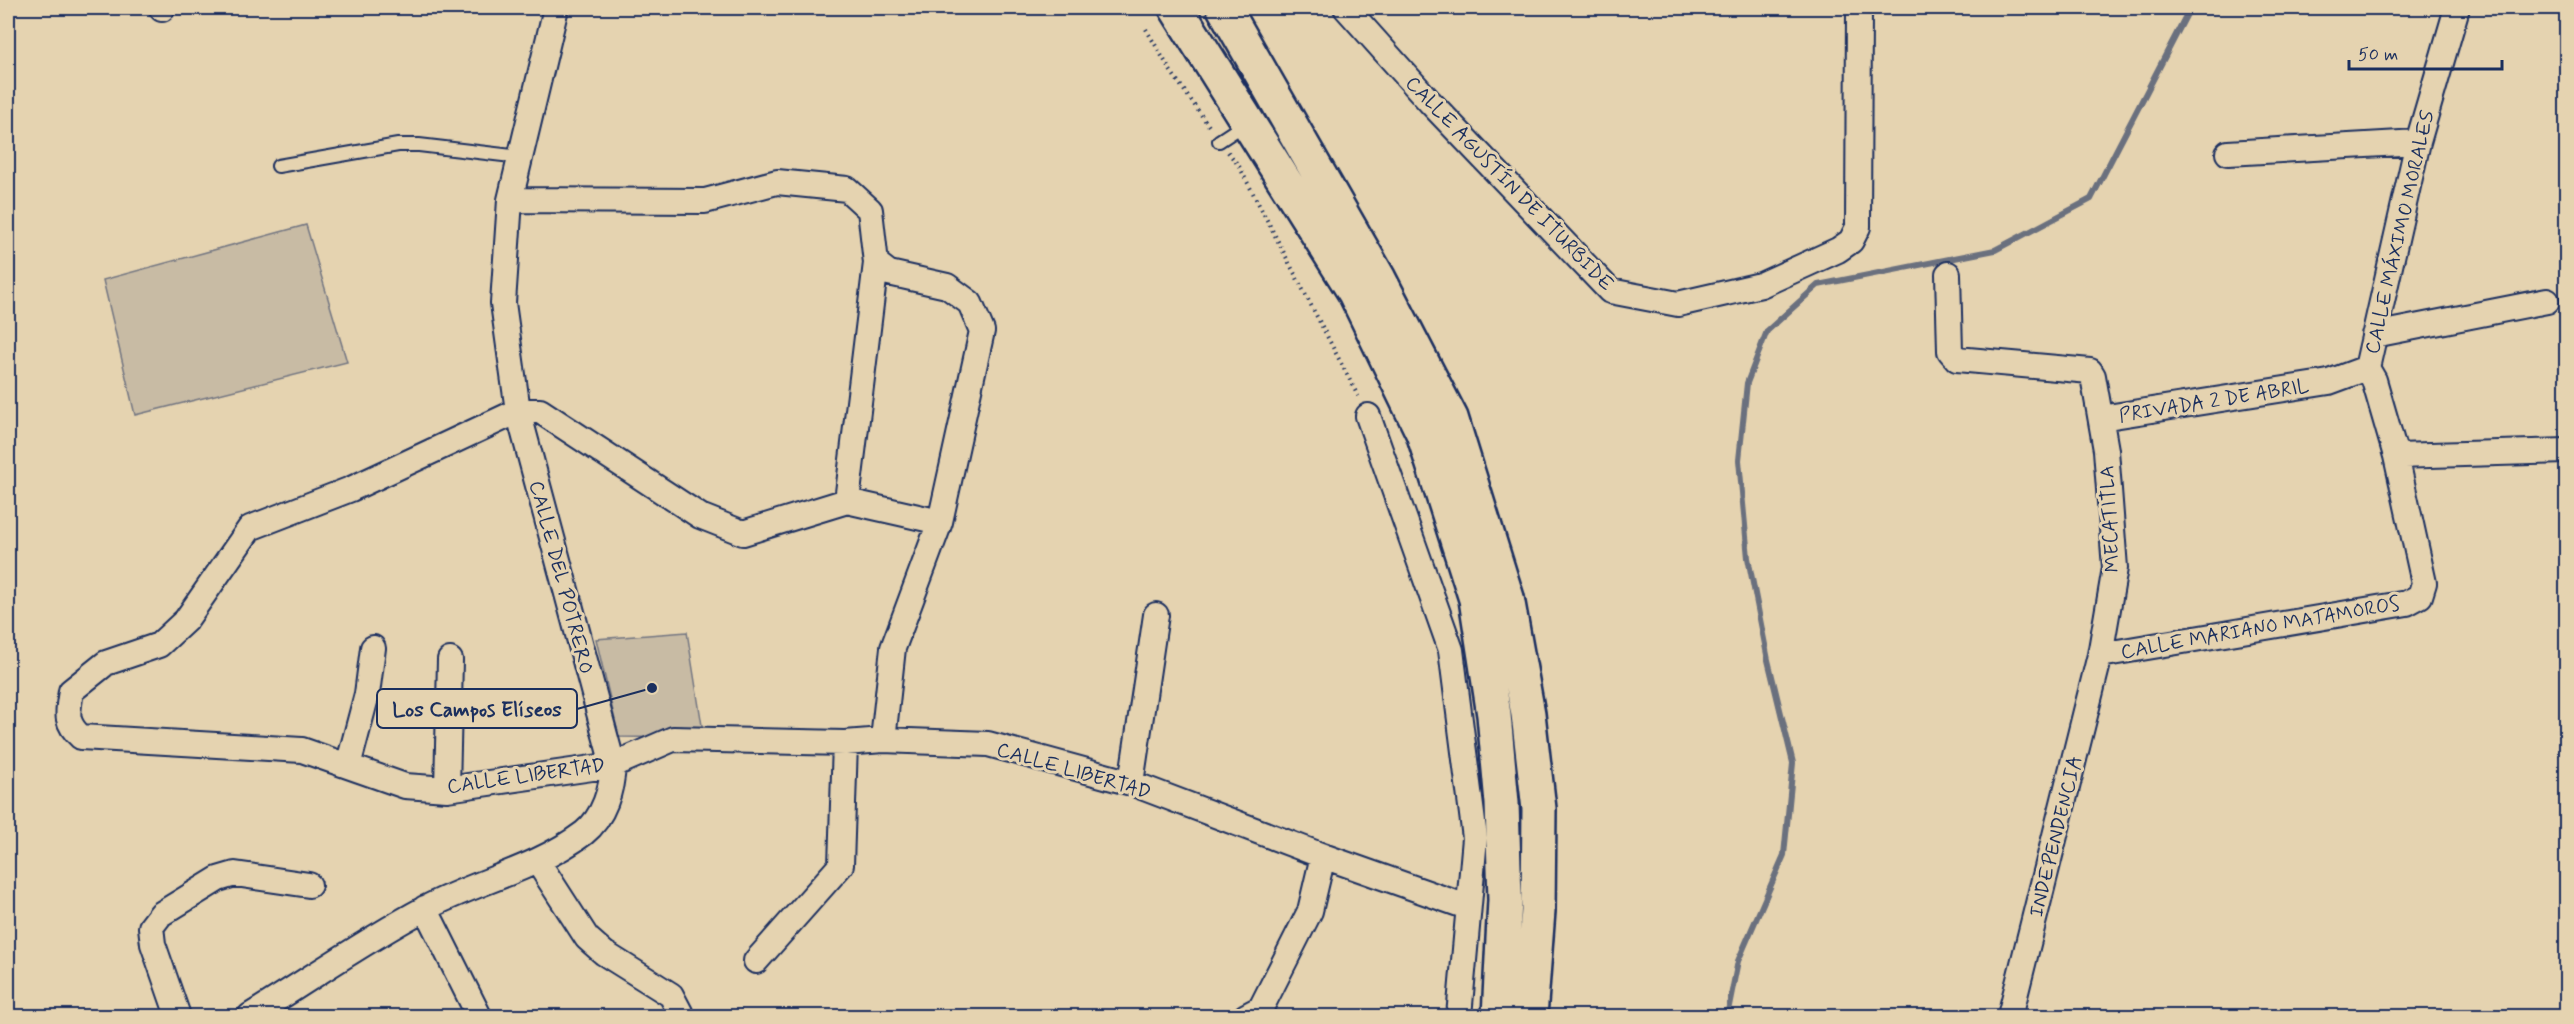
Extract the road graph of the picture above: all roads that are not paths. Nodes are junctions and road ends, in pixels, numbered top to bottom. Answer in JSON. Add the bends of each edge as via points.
{"nodes":[{"id":1,"x":556,"y":8,"type":"edge"},
{"id":2,"x":1176,"y":8,"type":"edge"},
{"id":3,"x":1224,"y":8,"type":"edge"},
{"id":4,"x":1346,"y":8,"type":"edge"},
{"id":5,"x":1859,"y":8,"type":"edge"},
{"id":6,"x":2457,"y":8,"type":"edge"},
{"id":7,"x":1249,"y":122,"type":"junction"},
{"id":8,"x":1219,"y":141,"type":"road end"},
{"id":9,"x":2418,"y":142,"type":"junction"},
{"id":10,"x":2228,"y":153,"type":"dead end"},
{"id":11,"x":520,"y":157,"type":"junction"},
{"id":12,"x":278,"y":166,"type":"dead end"},
{"id":13,"x":510,"y":200,"type":"junction"},
{"id":14,"x":876,"y":263,"type":"junction"},
{"id":15,"x":1948,"y":274,"type":"dead end"},
{"id":16,"x":2547,"y":301,"type":"dead end"},
{"id":17,"x":2374,"y":334,"type":"junction"},
{"id":18,"x":2367,"y":368,"type":"junction"},
{"id":19,"x":518,"y":411,"type":"junction"},
{"id":20,"x":1368,"y":416,"type":"road end"},
{"id":21,"x":2101,"y":418,"type":"junction"},
{"id":22,"x":2566,"y":451,"type":"edge"},
{"id":23,"x":2396,"y":456,"type":"junction"},
{"id":24,"x":847,"y":501,"type":"junction"},
{"id":25,"x":939,"y":522,"type":"junction"},
{"id":26,"x":2420,"y":596,"type":"joint"},
{"id":27,"x":1156,"y":615,"type":"dead end"},
{"id":28,"x":373,"y":648,"type":"dead end"},
{"id":29,"x":2100,"y":655,"type":"junction"},
{"id":30,"x":450,"y":660,"type":"dead end"},
{"id":31,"x":883,"y":740,"type":"junction"},
{"id":32,"x":845,"y":743,"type":"junction"},
{"id":33,"x":613,"y":765,"type":"junction"},
{"id":34,"x":348,"y":766,"type":"junction"},
{"id":35,"x":1131,"y":783,"type":"junction"},
{"id":36,"x":447,"y":789,"type":"junction"},
{"id":37,"x":1323,"y":856,"type":"junction"},
{"id":38,"x":538,"y":862,"type":"junction"},
{"id":39,"x":309,"y":885,"type":"dead end"},
{"id":40,"x":1467,"y":907,"type":"junction"},
{"id":41,"x":425,"y":908,"type":"junction"},
{"id":42,"x":756,"y":961,"type":"dead end"},
{"id":43,"x":178,"y":1017,"type":"edge"},
{"id":44,"x":250,"y":1017,"type":"edge"},
{"id":45,"x":479,"y":1017,"type":"edge"},
{"id":46,"x":682,"y":1017,"type":"edge"},
{"id":47,"x":1246,"y":1017,"type":"edge"},
{"id":48,"x":1459,"y":1017,"type":"edge"},
{"id":49,"x":1499,"y":1017,"type":"edge"},
{"id":50,"x":1530,"y":1017,"type":"edge"},
{"id":51,"x":2010,"y":1017,"type":"edge"}],
"edges":[{"from":1,"to":11,"type":"street","name":"CALLE DEL POTRERO"},
{"from":2,"to":7,"type":"highway"},
{"from":3,"to":50,"type":"highway","via":[[1368,259],[1451,418],[1507,598],[1528,714],[1539,809],[1538,911]]},
{"from":4,"to":5,"type":"street","name":"CALLE AGUSTÍN DE ITURBIDE","via":[[1610,291],[1678,304],[1761,285],[1851,241],[1858,227]]},
{"from":6,"to":9,"type":"street","name":"CALLE MÁXIMO MORALES"},
{"from":7,"to":8,"type":"lane"},
{"from":7,"to":49,"type":"highway","via":[[1355,293],[1423,433],[1476,599],[1494,716],[1502,803],[1505,900]]},
{"from":9,"to":10,"type":"street"},
{"from":9,"to":17,"type":"street","name":"CALLE MÁXIMO MORALES"},
{"from":11,"to":12,"type":"lane","via":[[398,145]]},
{"from":11,"to":13,"type":"street","name":"CALLE DEL POTRERO"},
{"from":13,"to":14,"type":"street","via":[[705,201],[777,182],[847,189],[870,210]]},
{"from":13,"to":19,"type":"street","name":"CALLE DEL POTRERO","via":[[503,303]]},
{"from":14,"to":24,"type":"street"},
{"from":14,"to":25,"type":"street","via":[[889,273],[947,286],[970,303],[982,331]]},
{"from":15,"to":21,"type":"street","name":"PRIVADA 2 DE ABRIL","via":[[1953,356],[2090,371]]},
{"from":16,"to":17,"type":"street"},
{"from":17,"to":18,"type":"street","name":"CALLE MÁXIMO MORALES"},
{"from":18,"to":21,"type":"street","name":"PRIVADA 2 DE ABRIL","via":[[2329,382]]},
{"from":18,"to":23,"type":"street","name":"CALLE MÁXIMO MORALES"},
{"from":19,"to":24,"type":"street","via":[[540,411],[700,516],[742,533]]},
{"from":19,"to":33,"type":"street","name":"CALLE DEL POTRERO"},
{"from":19,"to":34,"type":"street","name":"CALLE LIBERTAD","via":[[351,489],[250,528],[186,620],[159,645],[106,663],[71,691],[68,719],[71,729],[81,737],[302,750]]},
{"from":20,"to":40,"type":"street","via":[[1451,650],[1475,838]]},
{"from":21,"to":29,"type":"street","name":"MECATITLA","via":[[2115,568]]},
{"from":22,"to":23,"type":"street"},
{"from":23,"to":26,"type":"street","name":"CALLE MÁXIMO MORALES","via":[[2424,583]]},
{"from":24,"to":25,"type":"street"},
{"from":25,"to":31,"type":"street","via":[[893,648]]},
{"from":26,"to":29,"type":"street","name":"CALLE MARIANO MATAMOROS","via":[[2407,603]]},
{"from":27,"to":35,"type":"street"},
{"from":28,"to":34,"type":"street","via":[[366,700]]},
{"from":29,"to":51,"type":"street","name":"INDEPENDENCIA"},
{"from":30,"to":36,"type":"street"},
{"from":31,"to":32,"type":"street","name":"CALLE LIBERTAD"},
{"from":31,"to":35,"type":"street","name":"CALLE LIBERTAD","via":[[988,744]]},
{"from":32,"to":33,"type":"street","name":"CALLE LIBERTAD","via":[[673,739]]},
{"from":32,"to":42,"type":"street","via":[[841,865]]},
{"from":33,"to":36,"type":"street","name":"CALLE LIBERTAD"},
{"from":33,"to":38,"type":"street","name":"CALLE DEL POTRERO","via":[[613,782],[604,808],[585,832]]},
{"from":34,"to":36,"type":"street","name":"CALLE LIBERTAD","via":[[405,786]]},
{"from":35,"to":37,"type":"street","name":"CALLE LIBERTAD"},
{"from":37,"to":40,"type":"street","name":"CALLE LIBERTAD"},
{"from":37,"to":47,"type":"street","via":[[1310,910],[1261,1008]]},
{"from":38,"to":41,"type":"street","name":"CALLE DEL POTRERO"},
{"from":38,"to":46,"type":"street","via":[[587,938],[671,995]]},
{"from":39,"to":43,"type":"street","via":[[235,874],[218,879],[161,914],[151,927],[153,944]]},
{"from":40,"to":48,"type":"street"},
{"from":41,"to":44,"type":"street","name":"CALLE DEL POTRERO"},
{"from":41,"to":45,"type":"street"}]}
